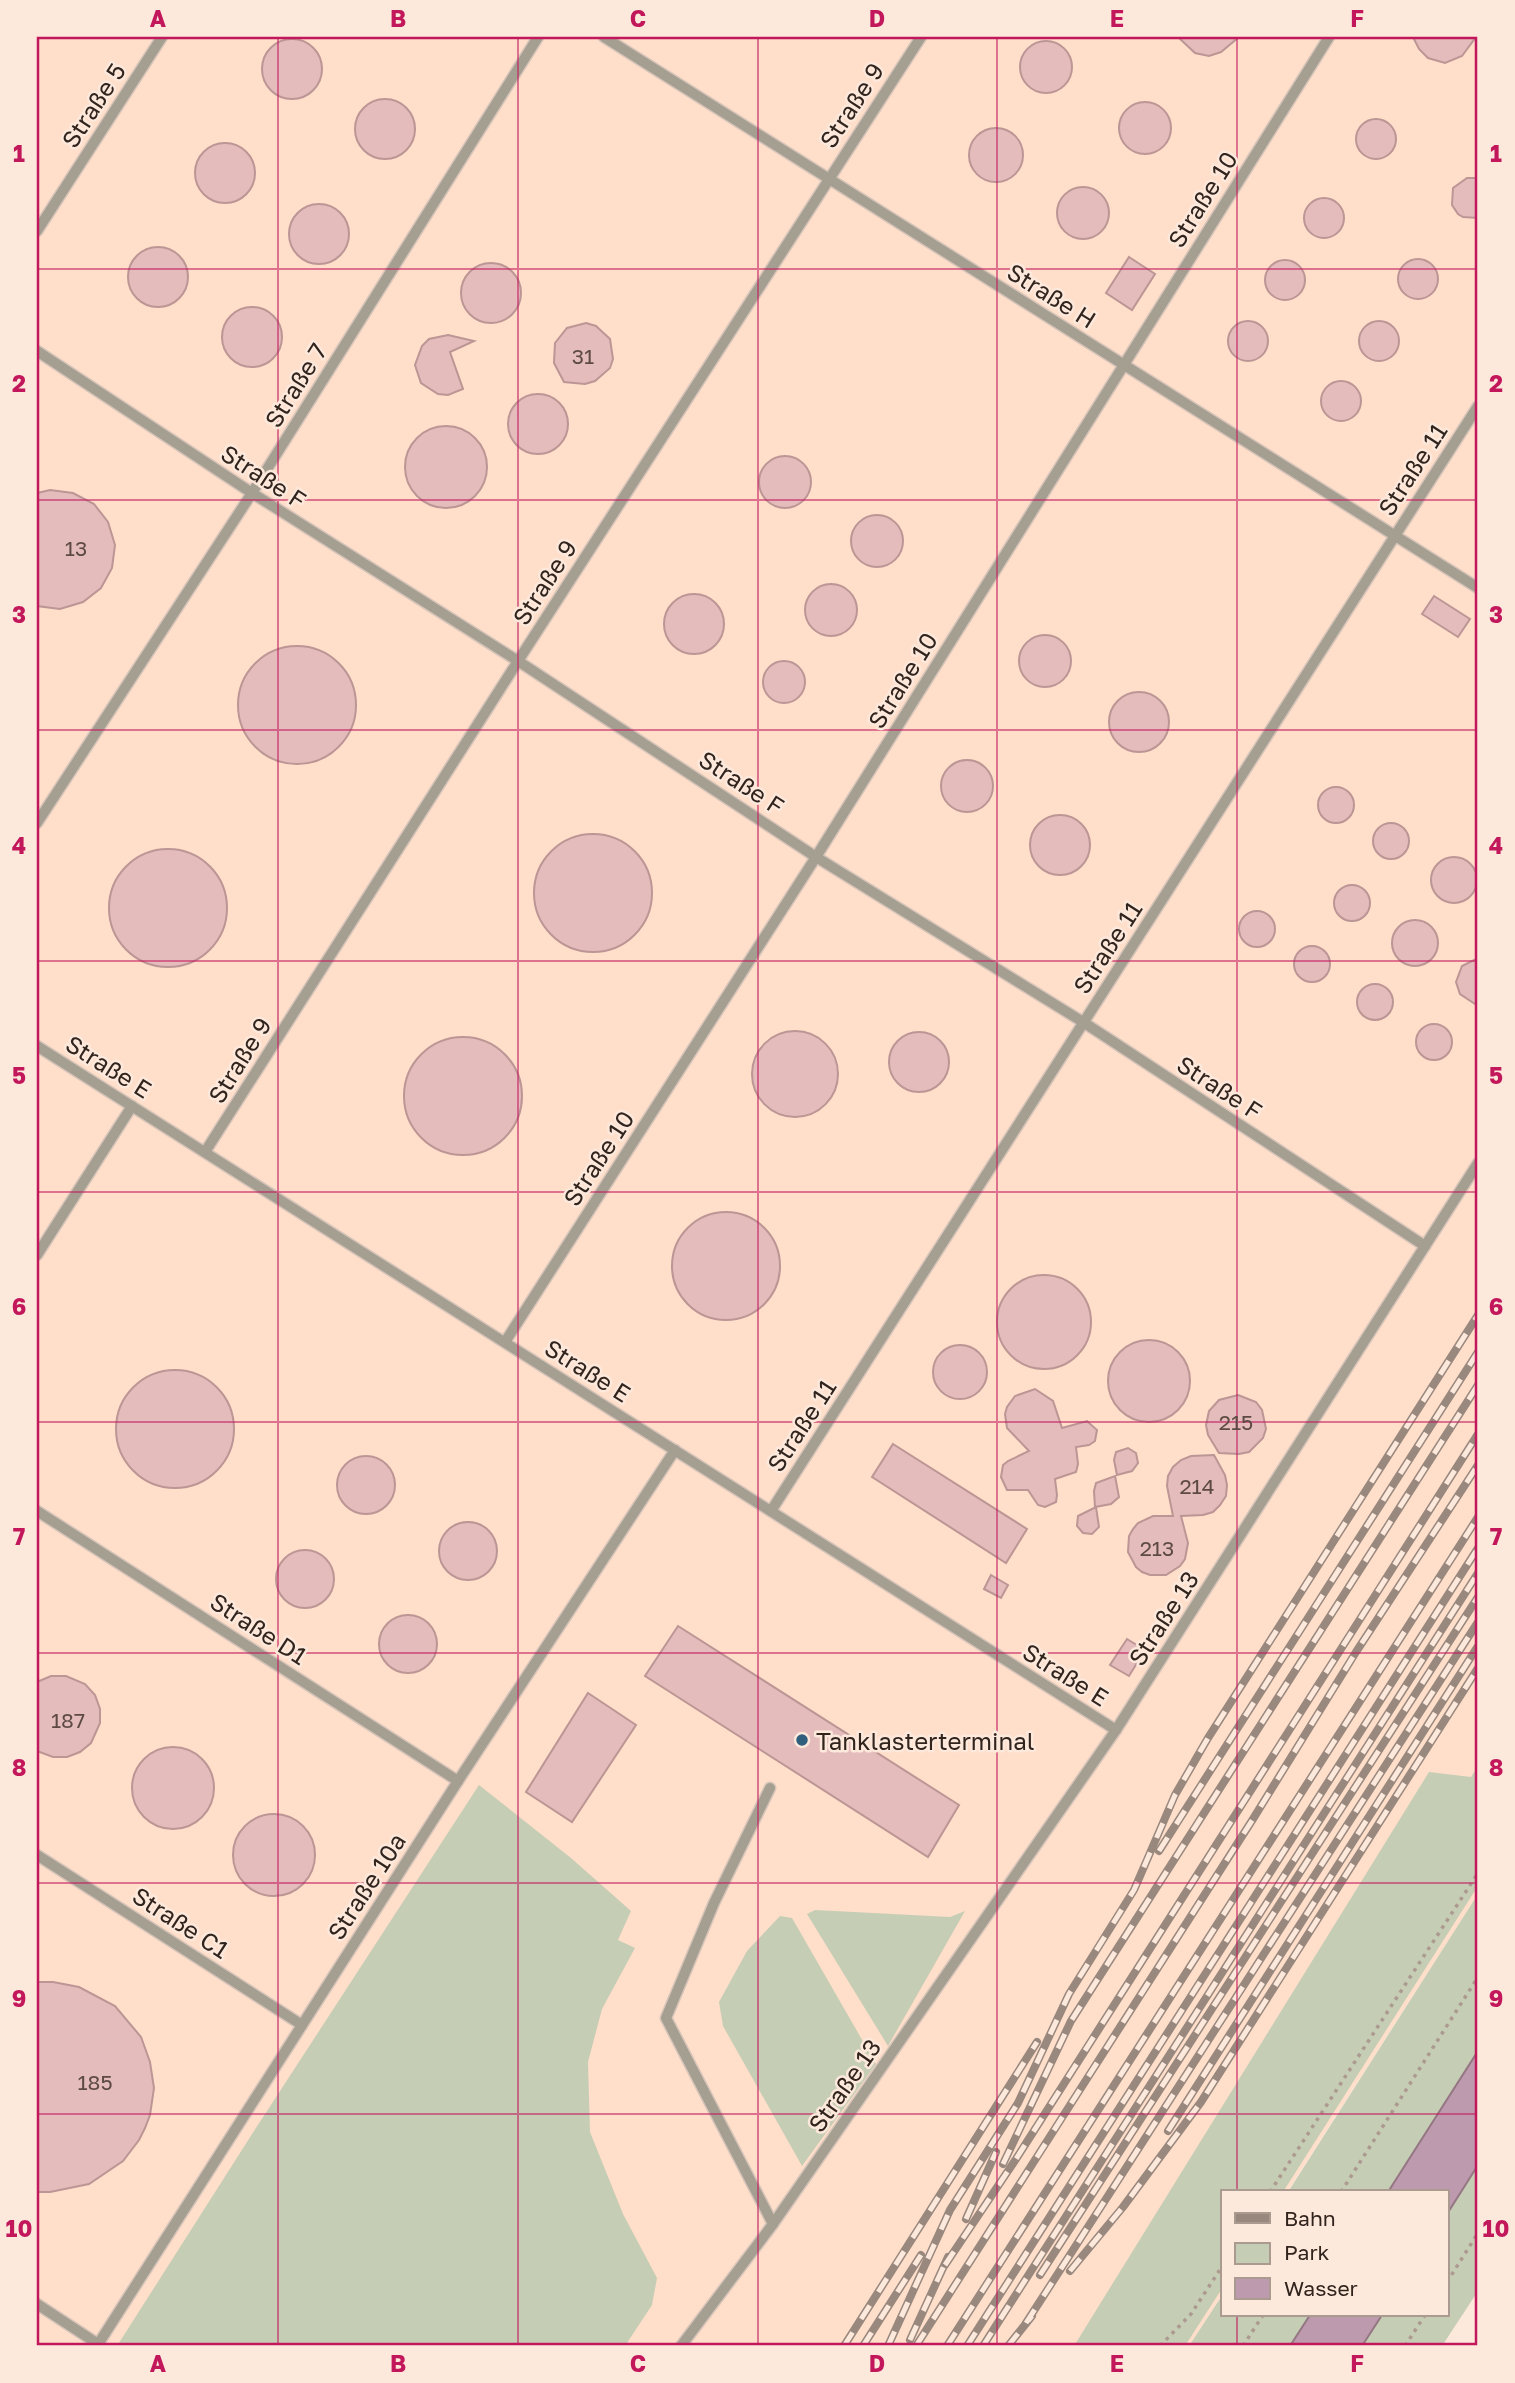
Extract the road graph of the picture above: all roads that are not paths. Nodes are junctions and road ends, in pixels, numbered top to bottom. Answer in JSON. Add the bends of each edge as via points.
{"nodes":[{"id":1,"x":162,"y":37,"type":"edge"},
{"id":2,"x":538,"y":37,"type":"edge"},
{"id":3,"x":604,"y":37,"type":"edge"},
{"id":4,"x":921,"y":37,"type":"edge"},
{"id":5,"x":1329,"y":37,"type":"edge"},
{"id":6,"x":828,"y":178,"type":"junction"},
{"id":7,"x":37,"y":231,"type":"edge"},
{"id":8,"x":37,"y":351,"type":"edge"},
{"id":9,"x":1124,"y":365,"type":"junction"},
{"id":10,"x":1478,"y":406,"type":"edge"},
{"id":11,"x":252,"y":493,"type":"junction"},
{"id":12,"x":1395,"y":536,"type":"junction"},
{"id":13,"x":1478,"y":588,"type":"edge"},
{"id":14,"x":518,"y":661,"type":"junction"},
{"id":15,"x":37,"y":823,"type":"edge"},
{"id":16,"x":816,"y":857,"type":"junction"},
{"id":17,"x":1083,"y":1022,"type":"junction"},
{"id":18,"x":37,"y":1046,"type":"edge"},
{"id":19,"x":132,"y":1106,"type":"junction"},
{"id":20,"x":205,"y":1152,"type":"junction"},
{"id":21,"x":1478,"y":1163,"type":"edge"},
{"id":22,"x":1425,"y":1246,"type":"junction"},
{"id":23,"x":37,"y":1255,"type":"edge"},
{"id":24,"x":505,"y":1342,"type":"junction"},
{"id":25,"x":675,"y":1450,"type":"junction"},
{"id":26,"x":37,"y":1511,"type":"edge"},
{"id":27,"x":771,"y":1511,"type":"junction"},
{"id":28,"x":1116,"y":1730,"type":"junction"},
{"id":29,"x":458,"y":1781,"type":"junction"},
{"id":30,"x":770,"y":1787,"type":"dead end"},
{"id":31,"x":37,"y":1855,"type":"edge"},
{"id":32,"x":302,"y":2025,"type":"junction"},
{"id":33,"x":773,"y":2224,"type":"junction"},
{"id":34,"x":37,"y":2304,"type":"edge"},
{"id":35,"x":97,"y":2345,"type":"edge"},
{"id":36,"x":681,"y":2346,"type":"edge"}],
"edges":[{"from":1,"to":7,"type":"lane","name":"Straße 5"},
{"from":2,"to":11,"type":"lane","name":"Straße 7"},
{"from":3,"to":6,"type":"lane","name":"Straße H"},
{"from":4,"to":6,"type":"lane","name":"Straße 9"},
{"from":5,"to":9,"type":"lane","name":"Straße 10"},
{"from":6,"to":9,"type":"lane","name":"Straße H"},
{"from":6,"to":14,"type":"lane","name":"Straße 9"},
{"from":8,"to":11,"type":"lane","name":"Straße F"},
{"from":9,"to":12,"type":"lane","name":"Straße H"},
{"from":9,"to":16,"type":"lane","name":"Straße 10"},
{"from":10,"to":12,"type":"lane","name":"Straße 11"},
{"from":11,"to":14,"type":"lane","name":"Straße F"},
{"from":11,"to":15,"type":"lane","name":"Straße 7"},
{"from":12,"to":13,"type":"lane","name":"Straße H"},
{"from":12,"to":17,"type":"lane","name":"Straße 11"},
{"from":14,"to":16,"type":"lane","name":"Straße F"},
{"from":14,"to":20,"type":"lane","name":"Straße 9"},
{"from":16,"to":17,"type":"lane","name":"Straße F"},
{"from":16,"to":24,"type":"lane","name":"Straße 10"},
{"from":17,"to":22,"type":"lane","name":"Straße F"},
{"from":17,"to":27,"type":"lane","name":"Straße 11"},
{"from":18,"to":19,"type":"lane","name":"Straße E"},
{"from":19,"to":20,"type":"lane","name":"Straße E"},
{"from":19,"to":23,"type":"lane"},
{"from":20,"to":24,"type":"lane","name":"Straße E"},
{"from":21,"to":22,"type":"lane","name":"Straße 13"},
{"from":22,"to":28,"type":"lane","name":"Straße 13"},
{"from":24,"to":25,"type":"lane","name":"Straße E"},
{"from":25,"to":27,"type":"lane","name":"Straße E"},
{"from":25,"to":29,"type":"lane","name":"Straße 10a"},
{"from":26,"to":29,"type":"lane","name":"Straße D1"},
{"from":27,"to":28,"type":"lane","name":"Straße E"},
{"from":28,"to":33,"type":"lane","name":"Straße 13"},
{"from":29,"to":32,"type":"lane","name":"Straße 10a"},
{"from":30,"to":33,"type":"lane","via":[[666,2018]]},
{"from":31,"to":32,"type":"lane","name":"Straße C1"},
{"from":32,"to":35,"type":"lane","name":"Straße 10a"},
{"from":33,"to":36,"type":"lane","name":"Straße 13"},
{"from":34,"to":35,"type":"lane"}]}
